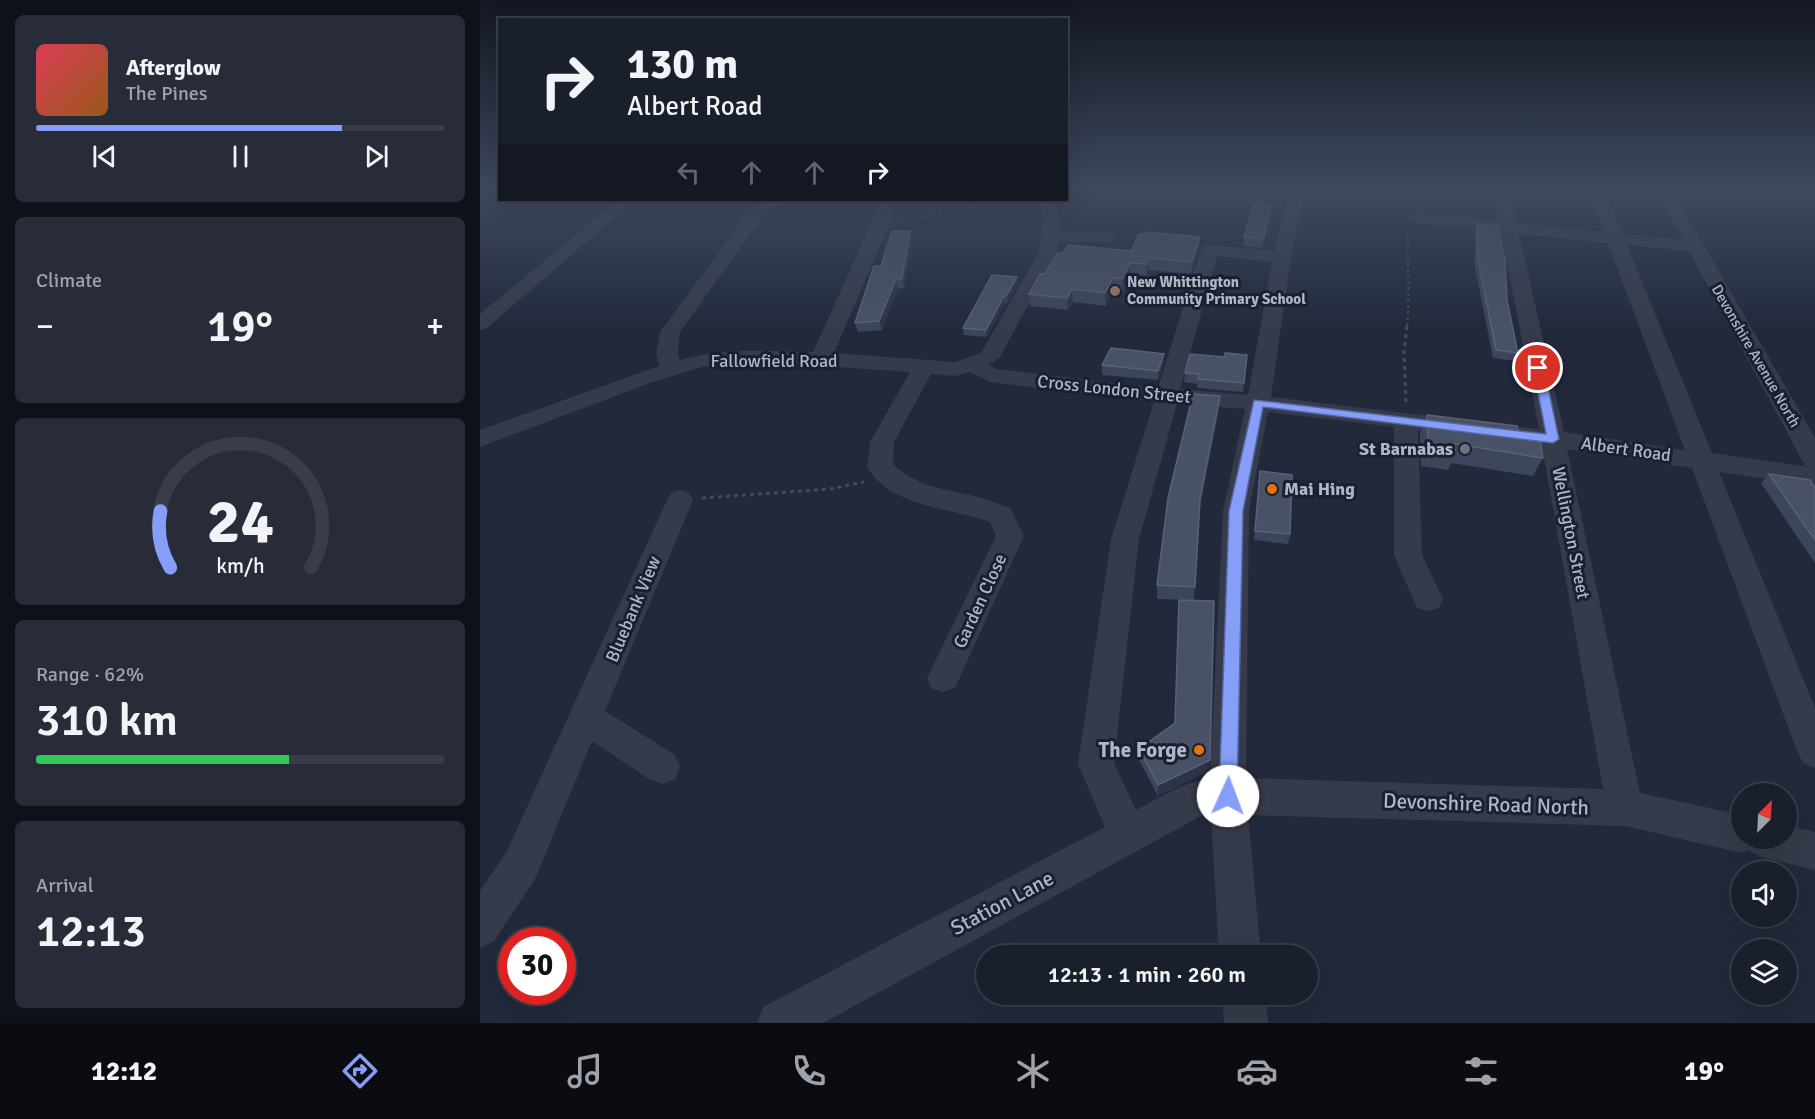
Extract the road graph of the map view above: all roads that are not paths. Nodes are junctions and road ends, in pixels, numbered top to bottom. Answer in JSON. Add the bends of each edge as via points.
{"nodes":[{"id":1,"x":584,"y":236,"type":"edge"},
{"id":2,"x":740,"y":236,"type":"edge"},
{"id":3,"x":876,"y":236,"type":"edge"},
{"id":4,"x":1287,"y":236,"type":"edge"},
{"id":5,"x":1511,"y":236,"type":"edge"},
{"id":6,"x":1587,"y":236,"type":"edge"},
{"id":7,"x":1615,"y":236,"type":"edge"},
{"id":8,"x":1689,"y":236,"type":"edge"},
{"id":9,"x":1052,"y":237,"type":"joint"},
{"id":10,"x":1107,"y":237,"type":"dead end"},
{"id":11,"x":1616,"y":239,"type":"junction"},
{"id":12,"x":1694,"y":246,"type":"junction"},
{"id":13,"x":1282,"y":256,"type":"junction"},
{"id":14,"x":481,"y":322,"type":"edge"},
{"id":15,"x":821,"y":359,"type":"junction"},
{"id":16,"x":973,"y":365,"type":"junction"},
{"id":17,"x":924,"y":366,"type":"junction"},
{"id":18,"x":671,"y":370,"type":"junction"},
{"id":19,"x":1166,"y":395,"type":"junction"},
{"id":20,"x":1258,"y":403,"type":"junction"},
{"id":21,"x":1406,"y":420,"type":"junction"},
{"id":22,"x":480,"y":439,"type":"edge"},
{"id":23,"x":1553,"y":439,"type":"junction"},
{"id":24,"x":1702,"y":460,"type":"junction"},
{"id":25,"x":1815,"y":460,"type":"edge"},
{"id":26,"x":1815,"y":477,"type":"edge"},
{"id":27,"x":680,"y":500,"type":"road end"},
{"id":28,"x":1428,"y":599,"type":"dead end"},
{"id":29,"x":943,"y":678,"type":"dead end"},
{"id":30,"x":586,"y":718,"type":"junction"},
{"id":31,"x":1815,"y":751,"type":"edge"},
{"id":32,"x":662,"y":767,"type":"dead end"},
{"id":33,"x":1228,"y":796,"type":"junction"},
{"id":34,"x":1625,"y":808,"type":"junction"},
{"id":35,"x":1731,"y":832,"type":"edge"},
{"id":36,"x":1128,"y":835,"type":"junction"},
{"id":37,"x":1797,"y":847,"type":"edge"},
{"id":38,"x":1815,"y":851,"type":"edge"},
{"id":39,"x":480,"y":927,"type":"edge"},
{"id":40,"x":1239,"y":945,"type":"edge"},
{"id":41,"x":1245,"y":1005,"type":"edge"},
{"id":42,"x":779,"y":1023,"type":"edge"},
{"id":43,"x":1246,"y":1023,"type":"edge"}],
"edges":[{"from":1,"to":14,"type":"street"},
{"from":2,"to":18,"type":"street","via":[[670,332],[667,353]]},
{"from":3,"to":15,"type":"street"},
{"from":4,"to":13,"type":"street"},
{"from":5,"to":23,"type":"street","name":"Wellington Street"},
{"from":6,"to":11,"type":"street"},
{"from":7,"to":11,"type":"street"},
{"from":8,"to":12,"type":"street","name":"Devonshire Avenue North"},
{"from":9,"to":10,"type":"street"},
{"from":9,"to":16,"type":"street","via":[[1048,252],[989,357]]},
{"from":11,"to":12,"type":"street"},
{"from":11,"to":24,"type":"street"},
{"from":12,"to":25,"type":"street","name":"Devonshire Avenue North"},
{"from":13,"to":19,"type":"street","via":[[1210,250]]},
{"from":13,"to":20,"type":"street"},
{"from":15,"to":17,"type":"street","name":"Fallowfield Road"},
{"from":15,"to":18,"type":"street","name":"Fallowfield Road","via":[[740,357],[699,361]]},
{"from":16,"to":17,"type":"street","name":"Fallowfield Road","via":[[955,369]]},
{"from":16,"to":19,"type":"street","name":"Cross London Street","via":[[990,375]]},
{"from":17,"to":29,"type":"street","name":"Garden Close","via":[[882,442],[880,467],[897,483],[924,495],[999,515],[1010,536]]},
{"from":18,"to":22,"type":"street","name":"Fallowfield Road"},
{"from":19,"to":20,"type":"street","name":"Cross London Street"},
{"from":19,"to":36,"type":"street","via":[[1125,539],[1096,764]]},
{"from":20,"to":21,"type":"street","name":"Albert Road"},
{"from":20,"to":33,"type":"street","via":[[1236,511]]},
{"from":21,"to":23,"type":"street","name":"Albert Road"},
{"from":21,"to":28,"type":"street","via":[[1408,555]]},
{"from":23,"to":24,"type":"street","name":"Albert Road"},
{"from":23,"to":34,"type":"street","name":"Wellington Street"},
{"from":24,"to":26,"type":"street","name":"Albert Road"},
{"from":24,"to":31,"type":"street"},
{"from":27,"to":30,"type":"street","name":"Bluebank View"},
{"from":30,"to":32,"type":"street"},
{"from":30,"to":39,"type":"street","name":"Bluebank View","via":[[521,865]]},
{"from":33,"to":34,"type":"street","name":"Devonshire Road North"},
{"from":33,"to":36,"type":"street","name":"Station Lane","via":[[1197,798]]},
{"from":33,"to":40,"type":"street"},
{"from":34,"to":35,"type":"street","name":"Devonshire Road North"},
{"from":36,"to":42,"type":"street","name":"Station Lane"},
{"from":37,"to":38,"type":"street"},
{"from":41,"to":43,"type":"street"}]}
